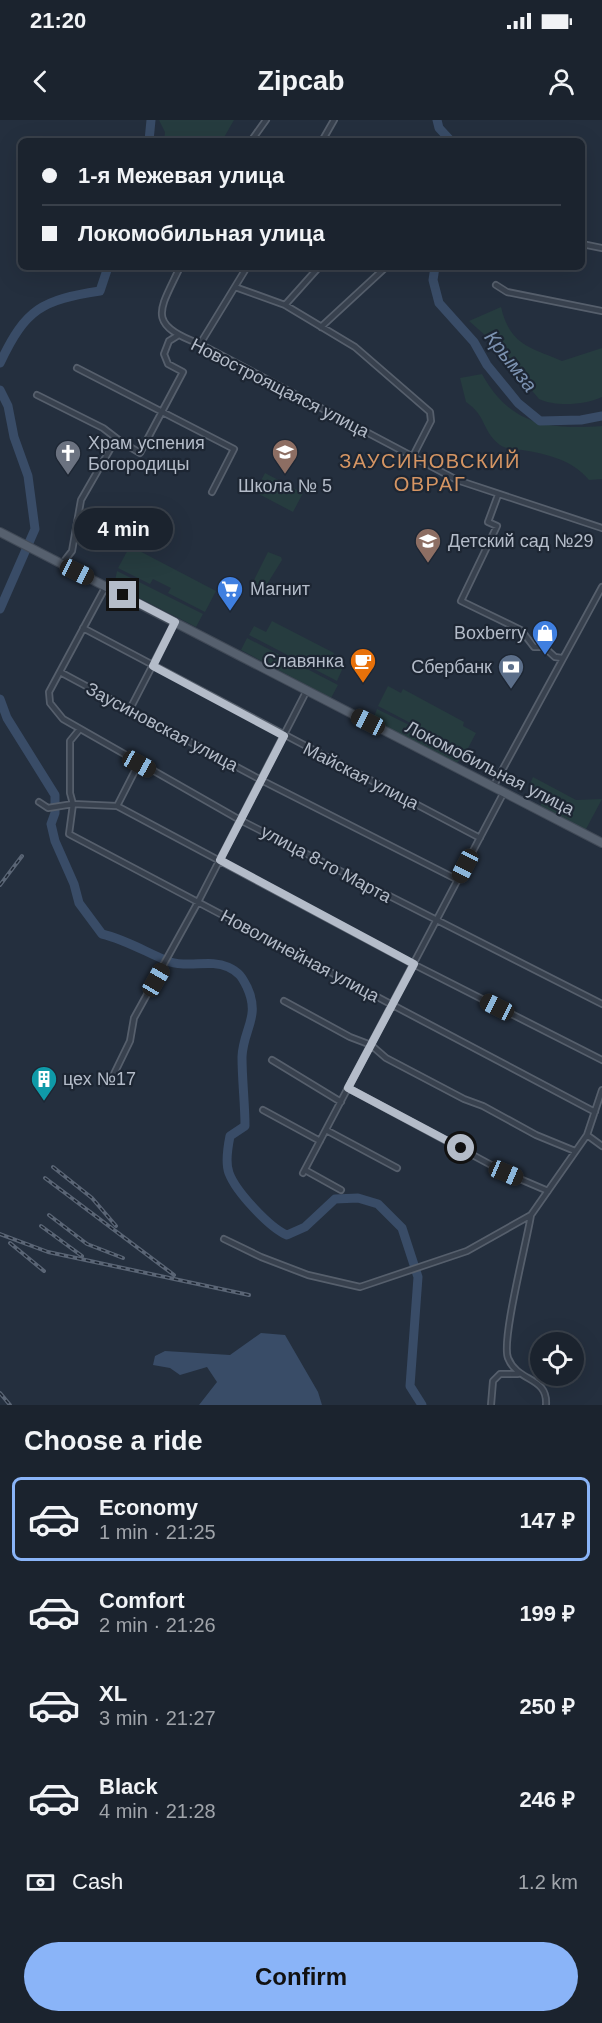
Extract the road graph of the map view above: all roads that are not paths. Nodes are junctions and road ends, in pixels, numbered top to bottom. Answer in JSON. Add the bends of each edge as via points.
{"nodes":[{"id":1,"x":266,"y":120,"type":"edge"},
{"id":2,"x":334,"y":120,"type":"edge"},
{"id":3,"x":253,"y":138,"type":"edge"},
{"id":4,"x":324,"y":138,"type":"edge"},
{"id":5,"x":585,"y":245,"type":"edge"},
{"id":6,"x":602,"y":248,"type":"edge"},
{"id":7,"x":179,"y":270,"type":"edge"},
{"id":8,"x":245,"y":270,"type":"edge"},
{"id":9,"x":314,"y":270,"type":"edge"},
{"id":10,"x":383,"y":270,"type":"edge"},
{"id":11,"x":496,"y":285,"type":"dead end"},
{"id":12,"x":235,"y":287,"type":"junction"},
{"id":13,"x":285,"y":304,"type":"junction"},
{"id":14,"x":602,"y":311,"type":"edge"},
{"id":15,"x":321,"y":327,"type":"junction"},
{"id":16,"x":177,"y":336,"type":"junction"},
{"id":17,"x":200,"y":344,"type":"junction"},
{"id":18,"x":77,"y":368,"type":"dead end"},
{"id":19,"x":36,"y":395,"type":"dead end"},
{"id":20,"x":162,"y":412,"type":"junction"},
{"id":21,"x":120,"y":441,"type":"junction"},
{"id":22,"x":413,"y":456,"type":"junction"},
{"id":23,"x":212,"y":492,"type":"dead end"},
{"id":24,"x":498,"y":495,"type":"junction"},
{"id":25,"x":602,"y":528,"type":"edge"},
{"id":26,"x":3,"y":534,"type":"edge"},
{"id":27,"x":62,"y":564,"type":"junction"},
{"id":28,"x":106,"y":586,"type":"junction"},
{"id":29,"x":602,"y":586,"type":"edge"},
{"id":30,"x":175,"y":622,"type":"junction"},
{"id":31,"x":83,"y":628,"type":"junction"},
{"id":32,"x":562,"y":658,"type":"junction"},
{"id":33,"x":153,"y":666,"type":"junction"},
{"id":34,"x":60,"y":672,"type":"junction"},
{"id":35,"x":307,"y":690,"type":"junction"},
{"id":36,"x":130,"y":709,"type":"junction"},
{"id":37,"x":79,"y":730,"type":"junction"},
{"id":38,"x":284,"y":736,"type":"junction"},
{"id":39,"x":139,"y":764,"type":"junction"},
{"id":40,"x":261,"y":780,"type":"junction"},
{"id":41,"x":494,"y":787,"type":"junction"},
{"id":42,"x":504,"y":792,"type":"junction"},
{"id":43,"x":39,"y":802,"type":"dead end"},
{"id":44,"x":73,"y":804,"type":"junction"},
{"id":45,"x":117,"y":806,"type":"junction"},
{"id":46,"x":240,"y":820,"type":"junction"},
{"id":47,"x":480,"y":838,"type":"junction"},
{"id":48,"x":602,"y":843,"type":"edge"},
{"id":49,"x":220,"y":860,"type":"junction"},
{"id":50,"x":458,"y":880,"type":"junction"},
{"id":51,"x":198,"y":902,"type":"junction"},
{"id":52,"x":436,"y":922,"type":"junction"},
{"id":53,"x":414,"y":964,"type":"junction"},
{"id":54,"x":284,"y":1001,"type":"dead end"},
{"id":55,"x":392,"y":1004,"type":"junction"},
{"id":56,"x":602,"y":1004,"type":"edge"},
{"id":57,"x":371,"y":1045,"type":"junction"},
{"id":58,"x":272,"y":1060,"type":"dead end"},
{"id":59,"x":602,"y":1060,"type":"edge"},
{"id":60,"x":113,"y":1077,"type":"dead end"},
{"id":61,"x":348,"y":1088,"type":"junction"},
{"id":62,"x":602,"y":1090,"type":"edge"},
{"id":63,"x":341,"y":1102,"type":"junction"},
{"id":64,"x":263,"y":1110,"type":"dead end"},
{"id":65,"x":595,"y":1112,"type":"junction"},
{"id":66,"x":326,"y":1130,"type":"junction"},
{"id":67,"x":586,"y":1135,"type":"junction"},
{"id":68,"x":320,"y":1141,"type":"junction"},
{"id":69,"x":602,"y":1146,"type":"edge"},
{"id":70,"x":575,"y":1151,"type":"junction"},
{"id":71,"x":397,"y":1168,"type":"dead end"},
{"id":72,"x":341,"y":1190,"type":"dead end"},
{"id":73,"x":548,"y":1191,"type":"junction"},
{"id":74,"x":531,"y":1215,"type":"junction"},
{"id":75,"x":224,"y":1239,"type":"dead end"},
{"id":76,"x":518,"y":1374,"type":"junction"},
{"id":77,"x":491,"y":1405,"type":"edge"},
{"id":78,"x":546,"y":1405,"type":"edge"}],
"edges":[{"from":1,"to":3,"type":"street"},
{"from":2,"to":4,"type":"street"},
{"from":5,"to":6,"type":"street"},
{"from":7,"to":16,"type":"street","name":"Новостроящаяся улица","via":[[160,311],[162,322]]},
{"from":8,"to":12,"type":"street"},
{"from":9,"to":13,"type":"street"},
{"from":10,"to":15,"type":"street"},
{"from":11,"to":14,"type":"street","via":[[507,292]]},
{"from":12,"to":13,"type":"street"},
{"from":12,"to":17,"type":"street"},
{"from":13,"to":15,"type":"street"},
{"from":15,"to":22,"type":"street","via":[[355,347],[430,412],[432,421]]},
{"from":16,"to":17,"type":"street","name":"Новостроящаяся улица"},
{"from":16,"to":20,"type":"street","via":[[164,354],[168,364],[183,372]]},
{"from":17,"to":22,"type":"street","name":"Новостроящаяся улица"},
{"from":18,"to":20,"type":"street"},
{"from":19,"to":21,"type":"street","via":[[103,428]]},
{"from":20,"to":21,"type":"street","via":[[141,453]]},
{"from":20,"to":23,"type":"street","via":[[234,449]]},
{"from":21,"to":27,"type":"street","via":[[112,446],[81,500],[72,550]]},
{"from":22,"to":24,"type":"street","name":"Новостроящаяся улица","via":[[457,480]]},
{"from":24,"to":25,"type":"street","name":"Новостроящаяся улица"},
{"from":24,"to":32,"type":"street","via":[[488,522],[497,526],[461,601],[521,630],[534,647],[544,647]]},
{"from":26,"to":27,"type":"main road","name":"Локомобильная улица"},
{"from":27,"to":28,"type":"main road","name":"Локомобильная улица"},
{"from":28,"to":30,"type":"main road","name":"Локомобильная улица"},
{"from":28,"to":31,"type":"street","name":"улица 8-го Марта"},
{"from":29,"to":32,"type":"street"},
{"from":30,"to":33,"type":"street"},
{"from":30,"to":35,"type":"main road","name":"Локомобильная улица"},
{"from":31,"to":33,"type":"street","name":"Майская улица"},
{"from":31,"to":34,"type":"street","name":"улица 8-го Марта"},
{"from":32,"to":41,"type":"street"},
{"from":33,"to":36,"type":"street"},
{"from":33,"to":38,"type":"street","name":"Майская улица"},
{"from":34,"to":36,"type":"street","name":"Заусиновская улица"},
{"from":34,"to":37,"type":"street","name":"улица 8-го Марта","via":[[49,692],[50,703]]},
{"from":35,"to":38,"type":"street"},
{"from":35,"to":41,"type":"main road","name":"Локомобильная улица"},
{"from":36,"to":40,"type":"street","name":"Заусиновская улица"},
{"from":37,"to":39,"type":"street","name":"улица 8-го Марта"},
{"from":37,"to":44,"type":"street","via":[[70,741]]},
{"from":38,"to":40,"type":"street"},
{"from":38,"to":47,"type":"street","name":"Майская улица"},
{"from":39,"to":45,"type":"street"},
{"from":39,"to":46,"type":"street","name":"улица 8-го Марта"},
{"from":40,"to":46,"type":"street"},
{"from":40,"to":50,"type":"street","name":"Заусиновская улица"},
{"from":41,"to":42,"type":"main road","name":"Локомобильная улица"},
{"from":42,"to":47,"type":"street"},
{"from":42,"to":48,"type":"main road","name":"Локомобильная улица"},
{"from":43,"to":44,"type":"street","via":[[48,808]]},
{"from":44,"to":45,"type":"street"},
{"from":44,"to":51,"type":"street","name":"Новолинейная улица","via":[[69,834]]},
{"from":45,"to":49,"type":"street"},
{"from":46,"to":49,"type":"street"},
{"from":46,"to":52,"type":"street","name":"улица 8-го Марта"},
{"from":47,"to":50,"type":"street"},
{"from":49,"to":51,"type":"street"},
{"from":49,"to":53,"type":"street"},
{"from":50,"to":52,"type":"street"},
{"from":51,"to":55,"type":"street","name":"Новолинейная улица"},
{"from":51,"to":60,"type":"street","via":[[134,1018],[130,1041]]},
{"from":52,"to":53,"type":"street"},
{"from":52,"to":56,"type":"street","name":"улица 8-го Марта"},
{"from":53,"to":55,"type":"street"},
{"from":53,"to":59,"type":"street"},
{"from":54,"to":57,"type":"street"},
{"from":55,"to":57,"type":"street"},
{"from":55,"to":65,"type":"street","name":"Новолинейная улица"},
{"from":57,"to":61,"type":"street"},
{"from":57,"to":70,"type":"street","via":[[386,1058],[454,1094],[536,1136]]},
{"from":58,"to":63,"type":"street"},
{"from":61,"to":63,"type":"street"},
{"from":61,"to":73,"type":"street","via":[[506,1173]]},
{"from":62,"to":65,"type":"street"},
{"from":63,"to":66,"type":"street"},
{"from":64,"to":68,"type":"street"},
{"from":65,"to":67,"type":"street"},
{"from":66,"to":68,"type":"street"},
{"from":66,"to":71,"type":"street"},
{"from":67,"to":69,"type":"street"},
{"from":67,"to":70,"type":"street"},
{"from":68,"to":72,"type":"street","via":[[304,1172]]},
{"from":70,"to":73,"type":"street"},
{"from":73,"to":74,"type":"street"},
{"from":74,"to":75,"type":"street","via":[[467,1251],[360,1287],[308,1275]]},
{"from":74,"to":76,"type":"street","via":[[510,1319],[507,1356]]},
{"from":76,"to":77,"type":"street","via":[[500,1374],[493,1381]]},
{"from":76,"to":78,"type":"street","via":[[542,1385]]}]}
